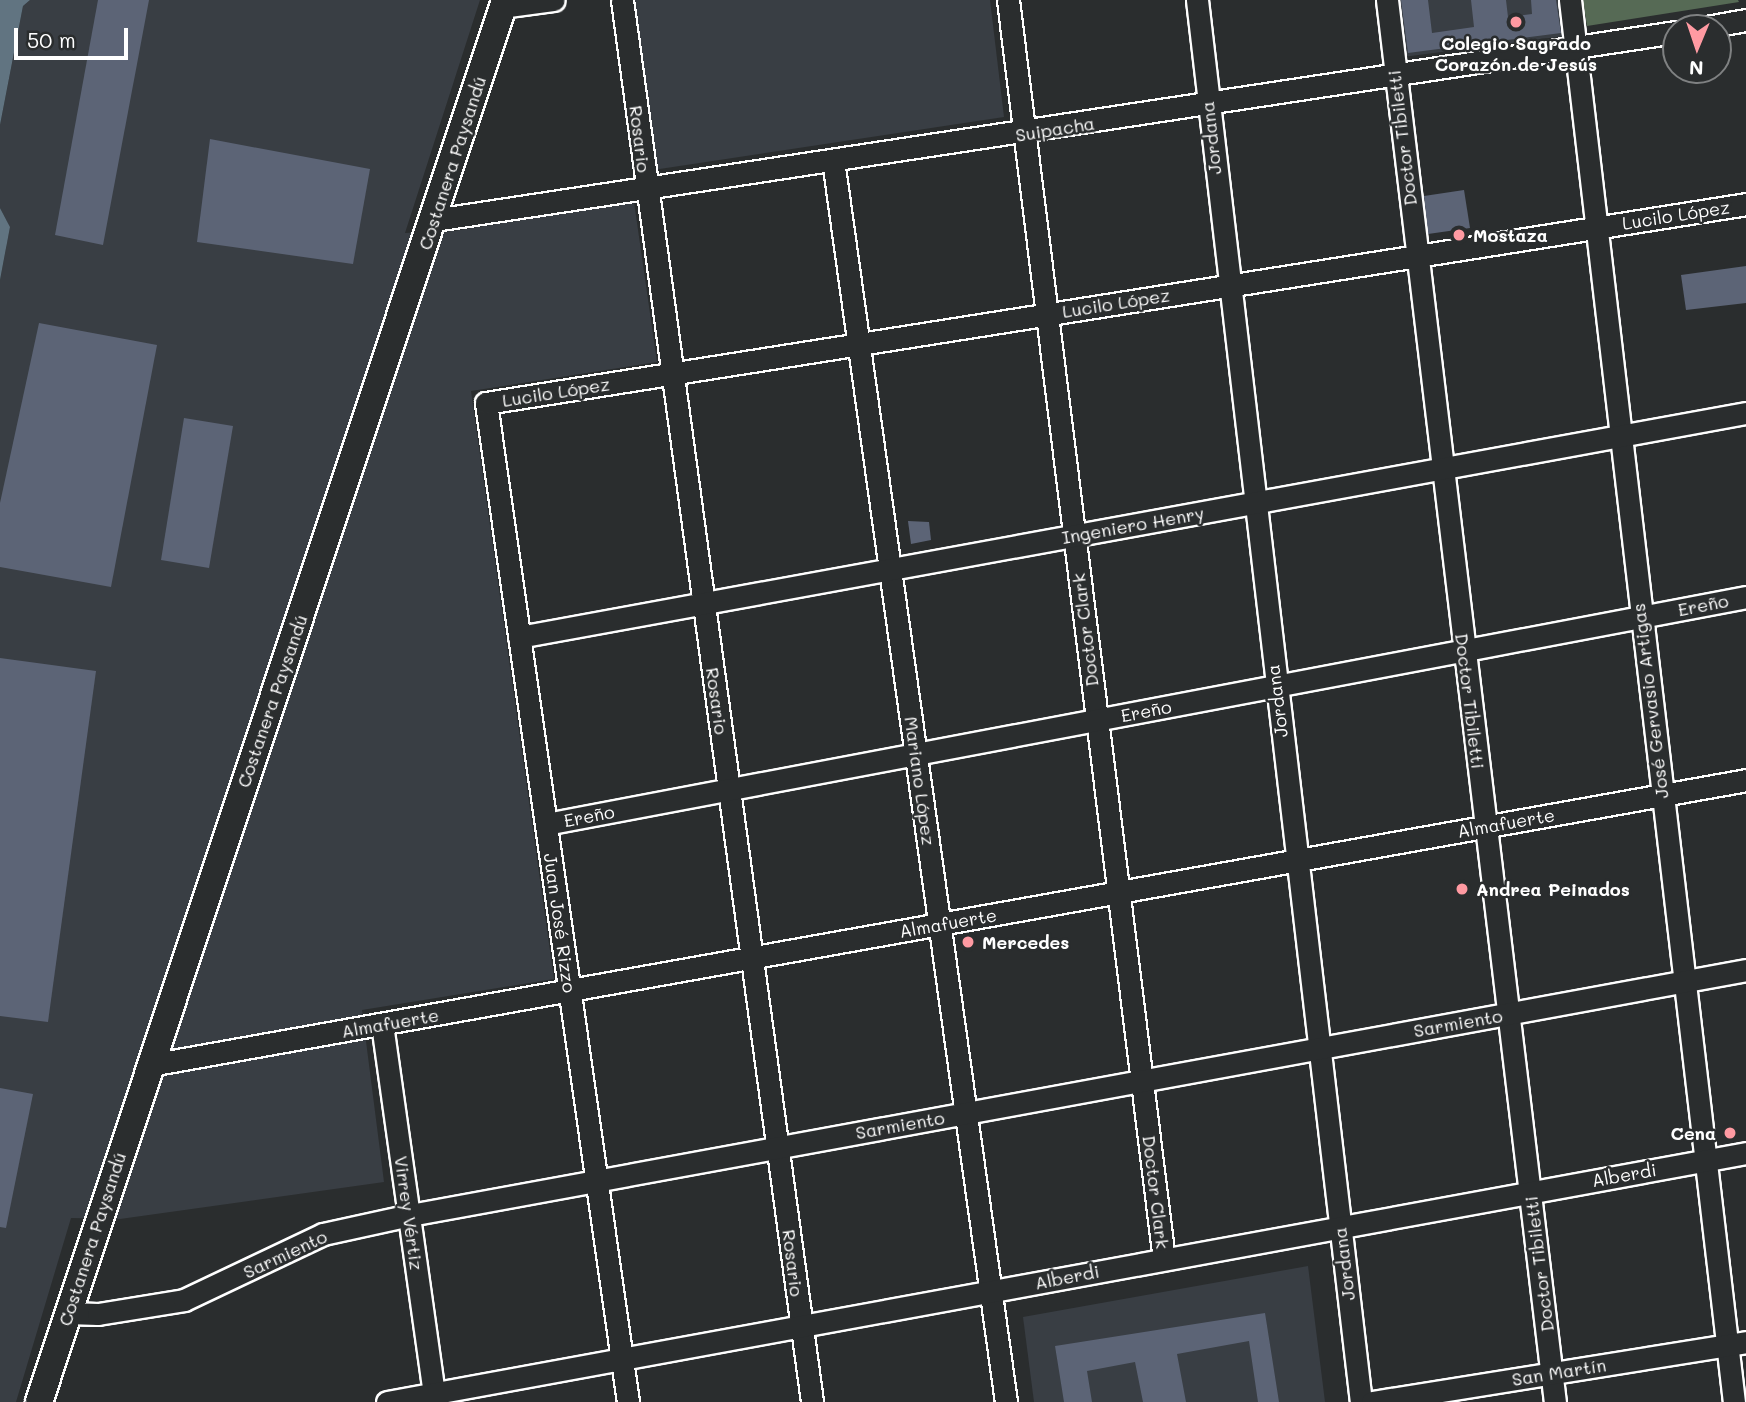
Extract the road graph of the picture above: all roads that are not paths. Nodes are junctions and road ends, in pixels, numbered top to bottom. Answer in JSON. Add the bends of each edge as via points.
{"nodes":[{"id":1,"x":554,"y":0,"type":"edge"},
{"id":2,"x":622,"y":0,"type":"edge"},
{"id":3,"x":1008,"y":0,"type":"edge"},
{"id":4,"x":1197,"y":0,"type":"edge"},
{"id":5,"x":1387,"y":0,"type":"edge"},
{"id":6,"x":1570,"y":0,"type":"edge"},
{"id":7,"x":503,"y":4,"type":"edge"},
{"id":8,"x":1662,"y":35,"type":"edge"},
{"id":9,"x":1576,"y":50,"type":"junction"},
{"id":10,"x":1395,"y":75,"type":"junction"},
{"id":11,"x":1207,"y":105,"type":"junction"},
{"id":12,"x":1023,"y":134,"type":"junction"},
{"id":13,"x":833,"y":160,"type":"junction"},
{"id":14,"x":646,"y":188,"type":"junction"},
{"id":15,"x":1746,"y":204,"type":"edge"},
{"id":16,"x":434,"y":220,"type":"junction"},
{"id":17,"x":1594,"y":228,"type":"junction"},
{"id":18,"x":1416,"y":256,"type":"junction"},
{"id":19,"x":1228,"y":286,"type":"junction"},
{"id":20,"x":1045,"y":315,"type":"junction"},
{"id":21,"x":859,"y":344,"type":"junction"},
{"id":22,"x":672,"y":374,"type":"junction"},
{"id":23,"x":486,"y":403,"type":"joint"},
{"id":24,"x":1746,"y":413,"type":"edge"},
{"id":25,"x":1619,"y":436,"type":"junction"},
{"id":26,"x":1443,"y":469,"type":"junction"},
{"id":27,"x":1254,"y":503,"type":"junction"},
{"id":28,"x":1074,"y":536,"type":"junction"},
{"id":29,"x":890,"y":569,"type":"junction"},
{"id":30,"x":1746,"y":597,"type":"edge"},
{"id":31,"x":703,"y":603,"type":"junction"},
{"id":32,"x":1640,"y":617,"type":"junction"},
{"id":33,"x":520,"y":637,"type":"junction"},
{"id":34,"x":1464,"y":650,"type":"junction"},
{"id":35,"x":1275,"y":686,"type":"junction"},
{"id":36,"x":1096,"y":720,"type":"junction"},
{"id":37,"x":916,"y":754,"type":"junction"},
{"id":38,"x":1746,"y":780,"type":"edge"},
{"id":39,"x":729,"y":790,"type":"junction"},
{"id":40,"x":1661,"y":795,"type":"junction"},
{"id":41,"x":546,"y":824,"type":"junction"},
{"id":42,"x":1486,"y":827,"type":"junction"},
{"id":43,"x":1296,"y":860,"type":"junction"},
{"id":44,"x":1118,"y":892,"type":"junction"},
{"id":45,"x":939,"y":924,"type":"junction"},
{"id":46,"x":752,"y":958,"type":"junction"},
{"id":47,"x":1746,"y":970,"type":"edge"},
{"id":48,"x":1684,"y":981,"type":"junction"},
{"id":49,"x":570,"y":991,"type":"junction"},
{"id":50,"x":1508,"y":1013,"type":"junction"},
{"id":51,"x":382,"y":1024,"type":"junction"},
{"id":52,"x":1319,"y":1048,"type":"junction"},
{"id":53,"x":150,"y":1065,"type":"junction"},
{"id":54,"x":1141,"y":1081,"type":"junction"},
{"id":55,"x":966,"y":1113,"type":"junction"},
{"id":56,"x":778,"y":1147,"type":"junction"},
{"id":57,"x":1746,"y":1153,"type":"edge"},
{"id":58,"x":1705,"y":1160,"type":"junction"},
{"id":59,"x":597,"y":1182,"type":"junction"},
{"id":60,"x":1530,"y":1193,"type":"junction"},
{"id":61,"x":410,"y":1215,"type":"junction"},
{"id":62,"x":1340,"y":1227,"type":"junction"},
{"id":63,"x":1164,"y":1259,"type":"junction"},
{"id":64,"x":991,"y":1291,"type":"junction"},
{"id":65,"x":67,"y":1313,"type":"junction"},
{"id":66,"x":802,"y":1325,"type":"junction"},
{"id":67,"x":1737,"y":1344,"type":"edge"},
{"id":68,"x":622,"y":1359,"type":"junction"},
{"id":69,"x":1552,"y":1372,"type":"junction"},
{"id":70,"x":435,"y":1398,"type":"edge"},
{"id":71,"x":39,"y":1402,"type":"edge"},
{"id":72,"x":387,"y":1402,"type":"edge"},
{"id":73,"x":628,"y":1402,"type":"edge"},
{"id":74,"x":812,"y":1402,"type":"edge"},
{"id":75,"x":1006,"y":1402,"type":"edge"},
{"id":76,"x":1361,"y":1402,"type":"edge"},
{"id":77,"x":1372,"y":1402,"type":"edge"},
{"id":78,"x":1555,"y":1402,"type":"edge"},
{"id":79,"x":1734,"y":1402,"type":"edge"}],
"edges":[{"from":1,"to":7,"type":"street"},
{"from":2,"to":14,"type":"street","name":"Rosario"},
{"from":3,"to":12,"type":"street","name":"Doctor Clark"},
{"from":4,"to":11,"type":"street","name":"Jordana"},
{"from":5,"to":10,"type":"street","name":"Doctor Tibiletti"},
{"from":6,"to":9,"type":"street","name":"José Gervasio Artigas"},
{"from":7,"to":16,"type":"main road","name":"Costanera Paysandú"},
{"from":8,"to":9,"type":"street","name":"Suipacha"},
{"from":9,"to":10,"type":"street","name":"Suipacha"},
{"from":9,"to":17,"type":"street","name":"José Gervasio Artigas"},
{"from":10,"to":11,"type":"street","name":"Suipacha"},
{"from":10,"to":18,"type":"street","name":"Doctor Tibiletti"},
{"from":11,"to":12,"type":"street","name":"Suipacha"},
{"from":11,"to":19,"type":"street","name":"Jordana"},
{"from":12,"to":13,"type":"street","name":"Suipacha"},
{"from":12,"to":20,"type":"street","name":"Doctor Clark"},
{"from":13,"to":14,"type":"street","name":"Suipacha"},
{"from":13,"to":21,"type":"street","name":"Mariano López"},
{"from":14,"to":16,"type":"street","name":"Suipacha"},
{"from":14,"to":22,"type":"street","name":"Rosario"},
{"from":15,"to":17,"type":"street","name":"Lucilo López"},
{"from":16,"to":53,"type":"main road","name":"Costanera Paysandú"},
{"from":17,"to":18,"type":"street","name":"Lucilo López"},
{"from":17,"to":25,"type":"street","name":"José Gervasio Artigas"},
{"from":18,"to":19,"type":"street","name":"Lucilo López"},
{"from":18,"to":26,"type":"street","name":"Doctor Tibiletti"},
{"from":19,"to":20,"type":"street","name":"Lucilo López"},
{"from":19,"to":27,"type":"street","name":"Jordana"},
{"from":20,"to":21,"type":"street","name":"Lucilo López"},
{"from":20,"to":28,"type":"street","name":"Doctor Clark"},
{"from":21,"to":22,"type":"street","name":"Lucilo López"},
{"from":21,"to":29,"type":"street","name":"Mariano López"},
{"from":22,"to":23,"type":"street","name":"Lucilo López"},
{"from":22,"to":31,"type":"street","name":"Rosario"},
{"from":23,"to":33,"type":"street","name":"Juan José Rizzo"},
{"from":24,"to":25,"type":"street","name":"Ingeniero Henry"},
{"from":25,"to":26,"type":"street","name":"Ingeniero Henry"},
{"from":25,"to":32,"type":"street","name":"José Gervasio Artigas"},
{"from":26,"to":27,"type":"street","name":"Ingeniero Henry"},
{"from":26,"to":34,"type":"street","name":"Doctor Tibiletti"},
{"from":27,"to":28,"type":"street","name":"Ingeniero Henry"},
{"from":27,"to":35,"type":"street","name":"Jordana"},
{"from":28,"to":29,"type":"street","name":"Ingeniero Henry"},
{"from":28,"to":36,"type":"street","name":"Doctor Clark"},
{"from":29,"to":31,"type":"street","name":"Ingeniero Henry"},
{"from":29,"to":37,"type":"street","name":"Mariano López"},
{"from":30,"to":32,"type":"street","name":"Ereño"},
{"from":31,"to":33,"type":"street","name":"Ingeniero Henry"},
{"from":31,"to":39,"type":"street","name":"Rosario"},
{"from":32,"to":34,"type":"street","name":"Ereño"},
{"from":32,"to":40,"type":"street","name":"José Gervasio Artigas"},
{"from":33,"to":41,"type":"street","name":"Juan José Rizzo"},
{"from":34,"to":35,"type":"street","name":"Ereño"},
{"from":34,"to":42,"type":"street","name":"Doctor Tibiletti"},
{"from":35,"to":36,"type":"street","name":"Ereño"},
{"from":35,"to":43,"type":"street","name":"Jordana"},
{"from":36,"to":37,"type":"street","name":"Ereño"},
{"from":36,"to":44,"type":"street","name":"Doctor Clark"},
{"from":37,"to":39,"type":"street","name":"Ereño"},
{"from":37,"to":45,"type":"street","name":"Mariano López"},
{"from":38,"to":40,"type":"street","name":"Almafuerte"},
{"from":39,"to":41,"type":"street","name":"Ereño"},
{"from":39,"to":46,"type":"street","name":"Rosario"},
{"from":40,"to":42,"type":"street","name":"Almafuerte"},
{"from":40,"to":48,"type":"street","name":"José Gervasio Artigas"},
{"from":41,"to":49,"type":"street","name":"Juan José Rizzo"},
{"from":42,"to":43,"type":"street","name":"Almafuerte"},
{"from":42,"to":50,"type":"street","name":"Doctor Tibiletti"},
{"from":43,"to":44,"type":"street","name":"Almafuerte"},
{"from":43,"to":52,"type":"street","name":"Jordana"},
{"from":44,"to":45,"type":"street","name":"Almafuerte"},
{"from":44,"to":54,"type":"street","name":"Doctor Clark"},
{"from":45,"to":46,"type":"street","name":"Almafuerte"},
{"from":45,"to":55,"type":"street","name":"Mariano López"},
{"from":46,"to":49,"type":"street","name":"Almafuerte"},
{"from":46,"to":56,"type":"street","name":"Rosario"},
{"from":47,"to":48,"type":"street","name":"Sarmiento"},
{"from":48,"to":50,"type":"street","name":"Sarmiento"},
{"from":48,"to":58,"type":"street","name":"José Gervasio Artigas"},
{"from":49,"to":51,"type":"street","name":"Almafuerte"},
{"from":49,"to":59,"type":"street","name":"Juan José Rizzo"},
{"from":50,"to":52,"type":"street","name":"Sarmiento"},
{"from":50,"to":60,"type":"street","name":"Doctor Tibiletti"},
{"from":51,"to":53,"type":"street","name":"Almafuerte"},
{"from":51,"to":61,"type":"street","name":"Virrey Vértiz"},
{"from":52,"to":54,"type":"street","name":"Sarmiento"},
{"from":52,"to":62,"type":"street","name":"Jordana"},
{"from":53,"to":65,"type":"main road","name":"Costanera Paysandú"},
{"from":54,"to":55,"type":"street","name":"Sarmiento"},
{"from":54,"to":63,"type":"street","name":"Doctor Clark"},
{"from":55,"to":56,"type":"street","name":"Sarmiento"},
{"from":55,"to":64,"type":"street","name":"Mariano López"},
{"from":56,"to":59,"type":"street","name":"Sarmiento"},
{"from":56,"to":66,"type":"street","name":"Rosario"},
{"from":57,"to":58,"type":"street","name":"Alberdi"},
{"from":58,"to":60,"type":"street","name":"Alberdi"},
{"from":58,"to":67,"type":"street","name":"José Gervasio Artigas"},
{"from":59,"to":61,"type":"street","name":"Sarmiento"},
{"from":59,"to":68,"type":"street","name":"Juan José Rizzo"},
{"from":60,"to":62,"type":"street","name":"Alberdi"},
{"from":60,"to":69,"type":"street","name":"Doctor Tibiletti"},
{"from":61,"to":65,"type":"street","name":"Sarmiento","via":[[323,1234],[184,1300],[142,1309]]},
{"from":61,"to":70,"type":"street","name":"Virrey Vértiz"},
{"from":62,"to":63,"type":"street","name":"Alberdi"},
{"from":62,"to":76,"type":"street","name":"Jordana"},
{"from":63,"to":64,"type":"street","name":"Alberdi"},
{"from":64,"to":66,"type":"street","name":"Alberdi"},
{"from":64,"to":75,"type":"street","name":"Mariano López"},
{"from":65,"to":71,"type":"main road","name":"Costanera Paysandú"},
{"from":66,"to":68,"type":"street","name":"Alberdi"},
{"from":66,"to":74,"type":"street","name":"Rosario"},
{"from":67,"to":69,"type":"street","name":"San Martín"},
{"from":67,"to":79,"type":"street","name":"José Gervasio Artigas"},
{"from":68,"to":70,"type":"street","name":"Alberdi"},
{"from":68,"to":73,"type":"street","name":"Juan José Rizzo"},
{"from":69,"to":77,"type":"street","name":"San Martín"},
{"from":69,"to":78,"type":"street","name":"Doctor Tibiletti"},
{"from":70,"to":72,"type":"street","name":"Alberdi"}]}
